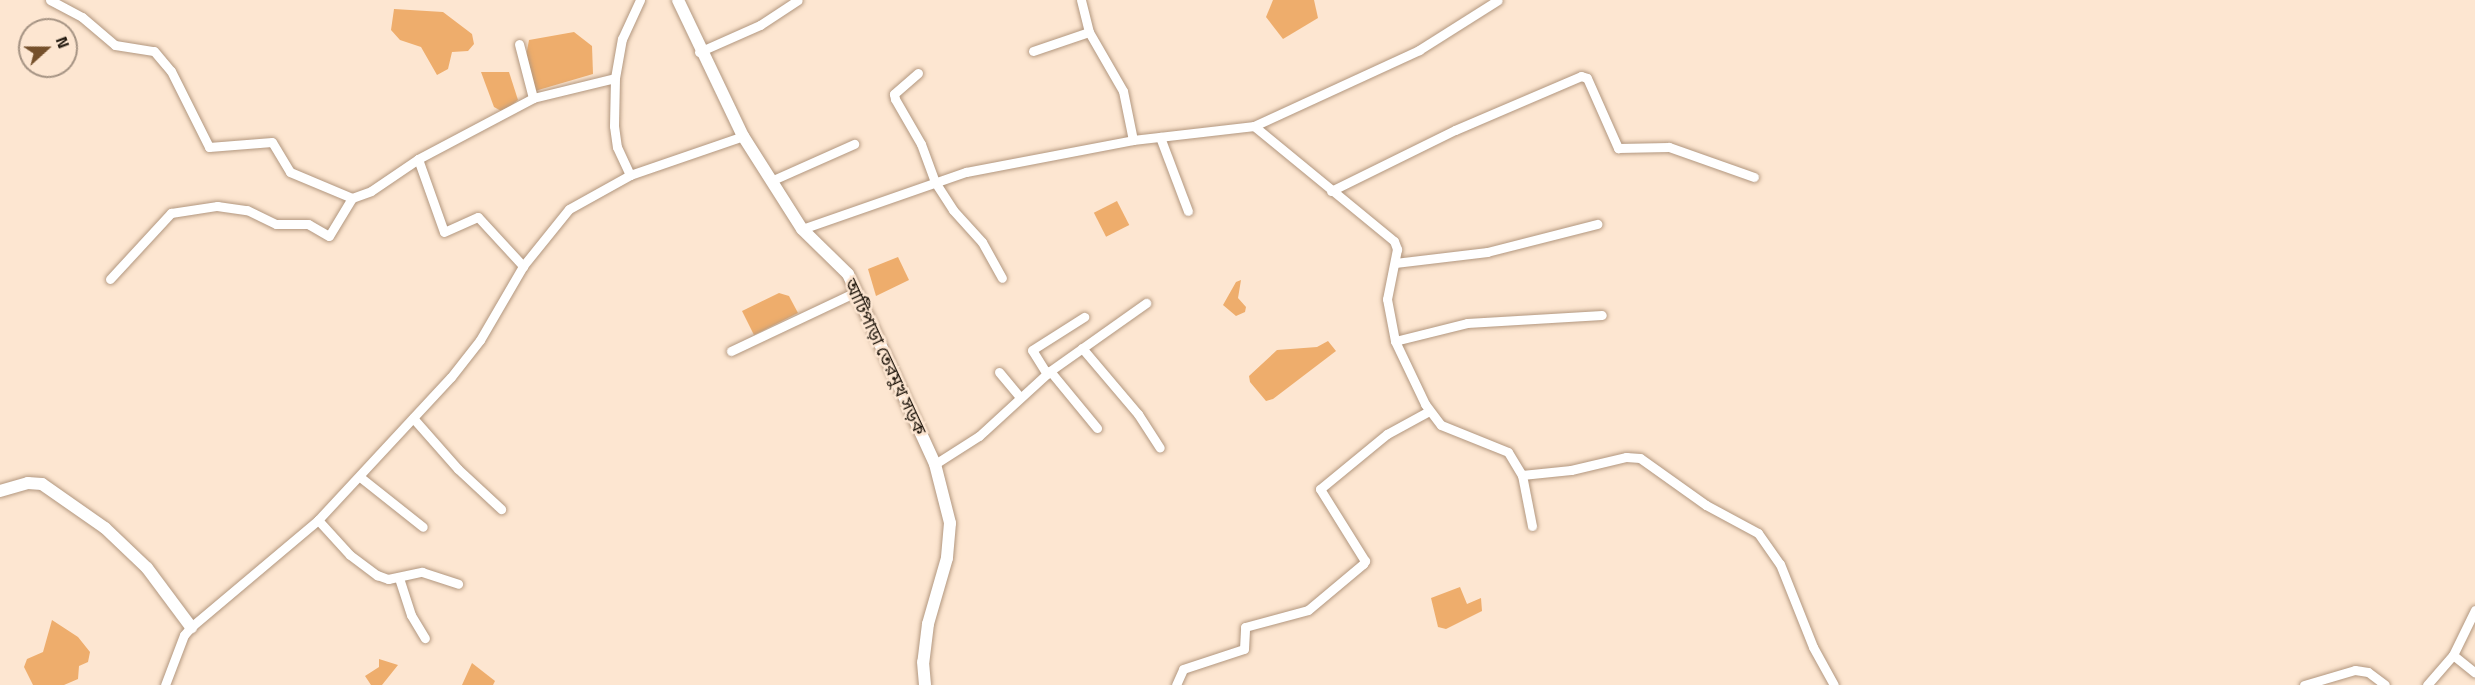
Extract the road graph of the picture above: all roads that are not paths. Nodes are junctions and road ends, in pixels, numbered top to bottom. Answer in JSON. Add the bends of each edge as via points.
{"nodes":[{"id":1,"x":50,"y":0,"type":"edge"},
{"id":2,"x":640,"y":0,"type":"edge"},
{"id":3,"x":678,"y":0,"type":"edge"},
{"id":4,"x":798,"y":0,"type":"edge"},
{"id":5,"x":1081,"y":0,"type":"edge"},
{"id":6,"x":1498,"y":0,"type":"edge"},
{"id":7,"x":1089,"y":32,"type":"junction"},
{"id":8,"x":519,"y":44,"type":"dead end"},
{"id":9,"x":1033,"y":51,"type":"dead end"},
{"id":10,"x":699,"y":52,"type":"junction"},
{"id":11,"x":918,"y":73,"type":"dead end"},
{"id":12,"x":615,"y":78,"type":"junction"},
{"id":13,"x":533,"y":98,"type":"junction"},
{"id":14,"x":1254,"y":126,"type":"junction"},
{"id":15,"x":743,"y":136,"type":"junction"},
{"id":16,"x":1160,"y":137,"type":"junction"},
{"id":17,"x":1133,"y":140,"type":"junction"},
{"id":18,"x":854,"y":144,"type":"dead end"},
{"id":19,"x":418,"y":159,"type":"junction"},
{"id":20,"x":630,"y":175,"type":"junction"},
{"id":21,"x":1754,"y":177,"type":"dead end"},
{"id":22,"x":773,"y":180,"type":"junction"},
{"id":23,"x":935,"y":182,"type":"junction"},
{"id":24,"x":1331,"y":191,"type":"junction"},
{"id":25,"x":352,"y":198,"type":"junction"},
{"id":26,"x":1188,"y":211,"type":"dead end"},
{"id":27,"x":1597,"y":224,"type":"dead end"},
{"id":28,"x":802,"y":229,"type":"junction"},
{"id":29,"x":1395,"y":263,"type":"junction"},
{"id":30,"x":523,"y":266,"type":"junction"},
{"id":31,"x":1002,"y":278,"type":"dead end"},
{"id":32,"x":110,"y":279,"type":"dead end"},
{"id":33,"x":856,"y":292,"type":"junction"},
{"id":34,"x":1146,"y":303,"type":"dead end"},
{"id":35,"x":1602,"y":315,"type":"dead end"},
{"id":36,"x":1084,"y":317,"type":"dead end"},
{"id":37,"x":1395,"y":341,"type":"junction"},
{"id":38,"x":1082,"y":348,"type":"junction"},
{"id":39,"x":731,"y":351,"type":"dead end"},
{"id":40,"x":999,"y":372,"type":"dead end"},
{"id":41,"x":1048,"y":373,"type":"junction"},
{"id":42,"x":1020,"y":397,"type":"junction"},
{"id":43,"x":1429,"y":411,"type":"junction"},
{"id":44,"x":413,"y":418,"type":"junction"},
{"id":45,"x":1097,"y":428,"type":"dead end"},
{"id":46,"x":1160,"y":448,"type":"dead end"},
{"id":47,"x":935,"y":464,"type":"junction"},
{"id":48,"x":1522,"y":475,"type":"junction"},
{"id":49,"x":360,"y":477,"type":"junction"},
{"id":50,"x":0,"y":491,"type":"edge"},
{"id":51,"x":501,"y":509,"type":"dead end"},
{"id":52,"x":318,"y":520,"type":"junction"},
{"id":53,"x":1532,"y":526,"type":"dead end"},
{"id":54,"x":423,"y":527,"type":"dead end"},
{"id":55,"x":399,"y":578,"type":"junction"},
{"id":56,"x":458,"y":584,"type":"dead end"},
{"id":57,"x":2475,"y":610,"type":"edge"},
{"id":58,"x":191,"y":627,"type":"junction"},
{"id":59,"x":425,"y":638,"type":"dead end"},
{"id":60,"x":2453,"y":655,"type":"junction"},
{"id":61,"x":2475,"y":673,"type":"edge"},
{"id":62,"x":165,"y":685,"type":"edge"},
{"id":63,"x":925,"y":685,"type":"edge"},
{"id":64,"x":1176,"y":685,"type":"edge"},
{"id":65,"x":1834,"y":685,"type":"edge"},
{"id":66,"x":2304,"y":685,"type":"edge"},
{"id":67,"x":2385,"y":685,"type":"edge"},
{"id":68,"x":2427,"y":685,"type":"edge"}],
"edges":[{"from":1,"to":25,"type":"street","via":[[82,17],[115,45],[154,51],[171,71],[209,147],[272,142],[290,172]]},
{"from":2,"to":12,"type":"street","via":[[622,39]]},
{"from":3,"to":10,"type":"main road","name":"আটিপাড়া তেরমুখ সড়ক"},
{"from":4,"to":10,"type":"street","via":[[760,25]]},
{"from":5,"to":7,"type":"street"},
{"from":6,"to":14,"type":"street","via":[[1419,50]]},
{"from":7,"to":9,"type":"street"},
{"from":7,"to":17,"type":"street","via":[[1123,91]]},
{"from":8,"to":13,"type":"street"},
{"from":10,"to":15,"type":"main road","name":"আটিপাড়া তেরমুখ সড়ক"},
{"from":11,"to":23,"type":"street","via":[[894,94],[921,144]]},
{"from":12,"to":13,"type":"street"},
{"from":12,"to":20,"type":"street","via":[[617,147]]},
{"from":13,"to":19,"type":"street"},
{"from":14,"to":16,"type":"street"},
{"from":14,"to":24,"type":"street"},
{"from":15,"to":20,"type":"street"},
{"from":15,"to":22,"type":"main road","name":"আটিপাড়া তেরমুখ সড়ক"},
{"from":16,"to":17,"type":"street"},
{"from":16,"to":26,"type":"street"},
{"from":17,"to":23,"type":"street"},
{"from":18,"to":22,"type":"street"},
{"from":19,"to":25,"type":"street","via":[[371,191]]},
{"from":19,"to":30,"type":"street","via":[[444,232],[478,217]]},
{"from":20,"to":30,"type":"street","via":[[569,209]]},
{"from":21,"to":24,"type":"street","via":[[1669,147],[1618,148],[1587,78],[1581,76],[1455,130]]},
{"from":22,"to":28,"type":"main road","name":"আটিপাড়া তেরমুখ সড়ক"},
{"from":23,"to":28,"type":"street"},
{"from":23,"to":31,"type":"street","via":[[953,210],[982,242]]},
{"from":24,"to":29,"type":"street","via":[[1390,235],[1397,249]]},
{"from":25,"to":32,"type":"street","via":[[329,236],[308,224],[276,224],[247,210],[217,206],[171,213]]},
{"from":27,"to":29,"type":"street","via":[[1487,252]]},
{"from":28,"to":33,"type":"main road","name":"আটিপাড়া তেরমুখ সড়ক","via":[[848,274]]},
{"from":29,"to":37,"type":"street","via":[[1387,299]]},
{"from":30,"to":44,"type":"street","via":[[480,340]]},
{"from":33,"to":39,"type":"street"},
{"from":33,"to":47,"type":"main road","name":"আটিপাড়া তেরমুখ সড়ক"},
{"from":34,"to":38,"type":"street"},
{"from":35,"to":37,"type":"street","via":[[1467,323]]},
{"from":36,"to":41,"type":"street","via":[[1032,350]]},
{"from":37,"to":43,"type":"street"},
{"from":38,"to":41,"type":"street"},
{"from":38,"to":46,"type":"street","via":[[1138,414]]},
{"from":40,"to":42,"type":"street"},
{"from":41,"to":42,"type":"street"},
{"from":41,"to":45,"type":"street"},
{"from":42,"to":47,"type":"street","via":[[979,436]]},
{"from":43,"to":48,"type":"street","via":[[1446,429],[1508,452]]},
{"from":43,"to":64,"type":"street","via":[[1387,434],[1320,489],[1365,561],[1363,564],[1308,610],[1245,627],[1244,649],[1183,669]]},
{"from":44,"to":49,"type":"street"},
{"from":44,"to":51,"type":"street","via":[[458,469]]},
{"from":47,"to":63,"type":"main road","name":"আটিপাড়া তেরমুখ সড়ক","via":[[950,523],[947,558],[928,624],[923,662]]},
{"from":48,"to":53,"type":"street"},
{"from":48,"to":65,"type":"street","via":[[1640,458],[1706,505],[1758,533],[1780,564],[1813,647]]},
{"from":49,"to":52,"type":"street"},
{"from":49,"to":54,"type":"street"},
{"from":50,"to":58,"type":"main road","via":[[28,483],[42,484],[105,528],[147,568]]},
{"from":52,"to":55,"type":"street","via":[[369,570],[388,579]]},
{"from":52,"to":58,"type":"street"},
{"from":55,"to":56,"type":"street","via":[[422,572]]},
{"from":55,"to":59,"type":"street","via":[[411,615]]},
{"from":57,"to":60,"type":"street"},
{"from":58,"to":62,"type":"street","via":[[184,635]]},
{"from":60,"to":61,"type":"street"},
{"from":60,"to":68,"type":"street"},
{"from":66,"to":67,"type":"street","via":[[2355,670],[2368,672]]}]}
